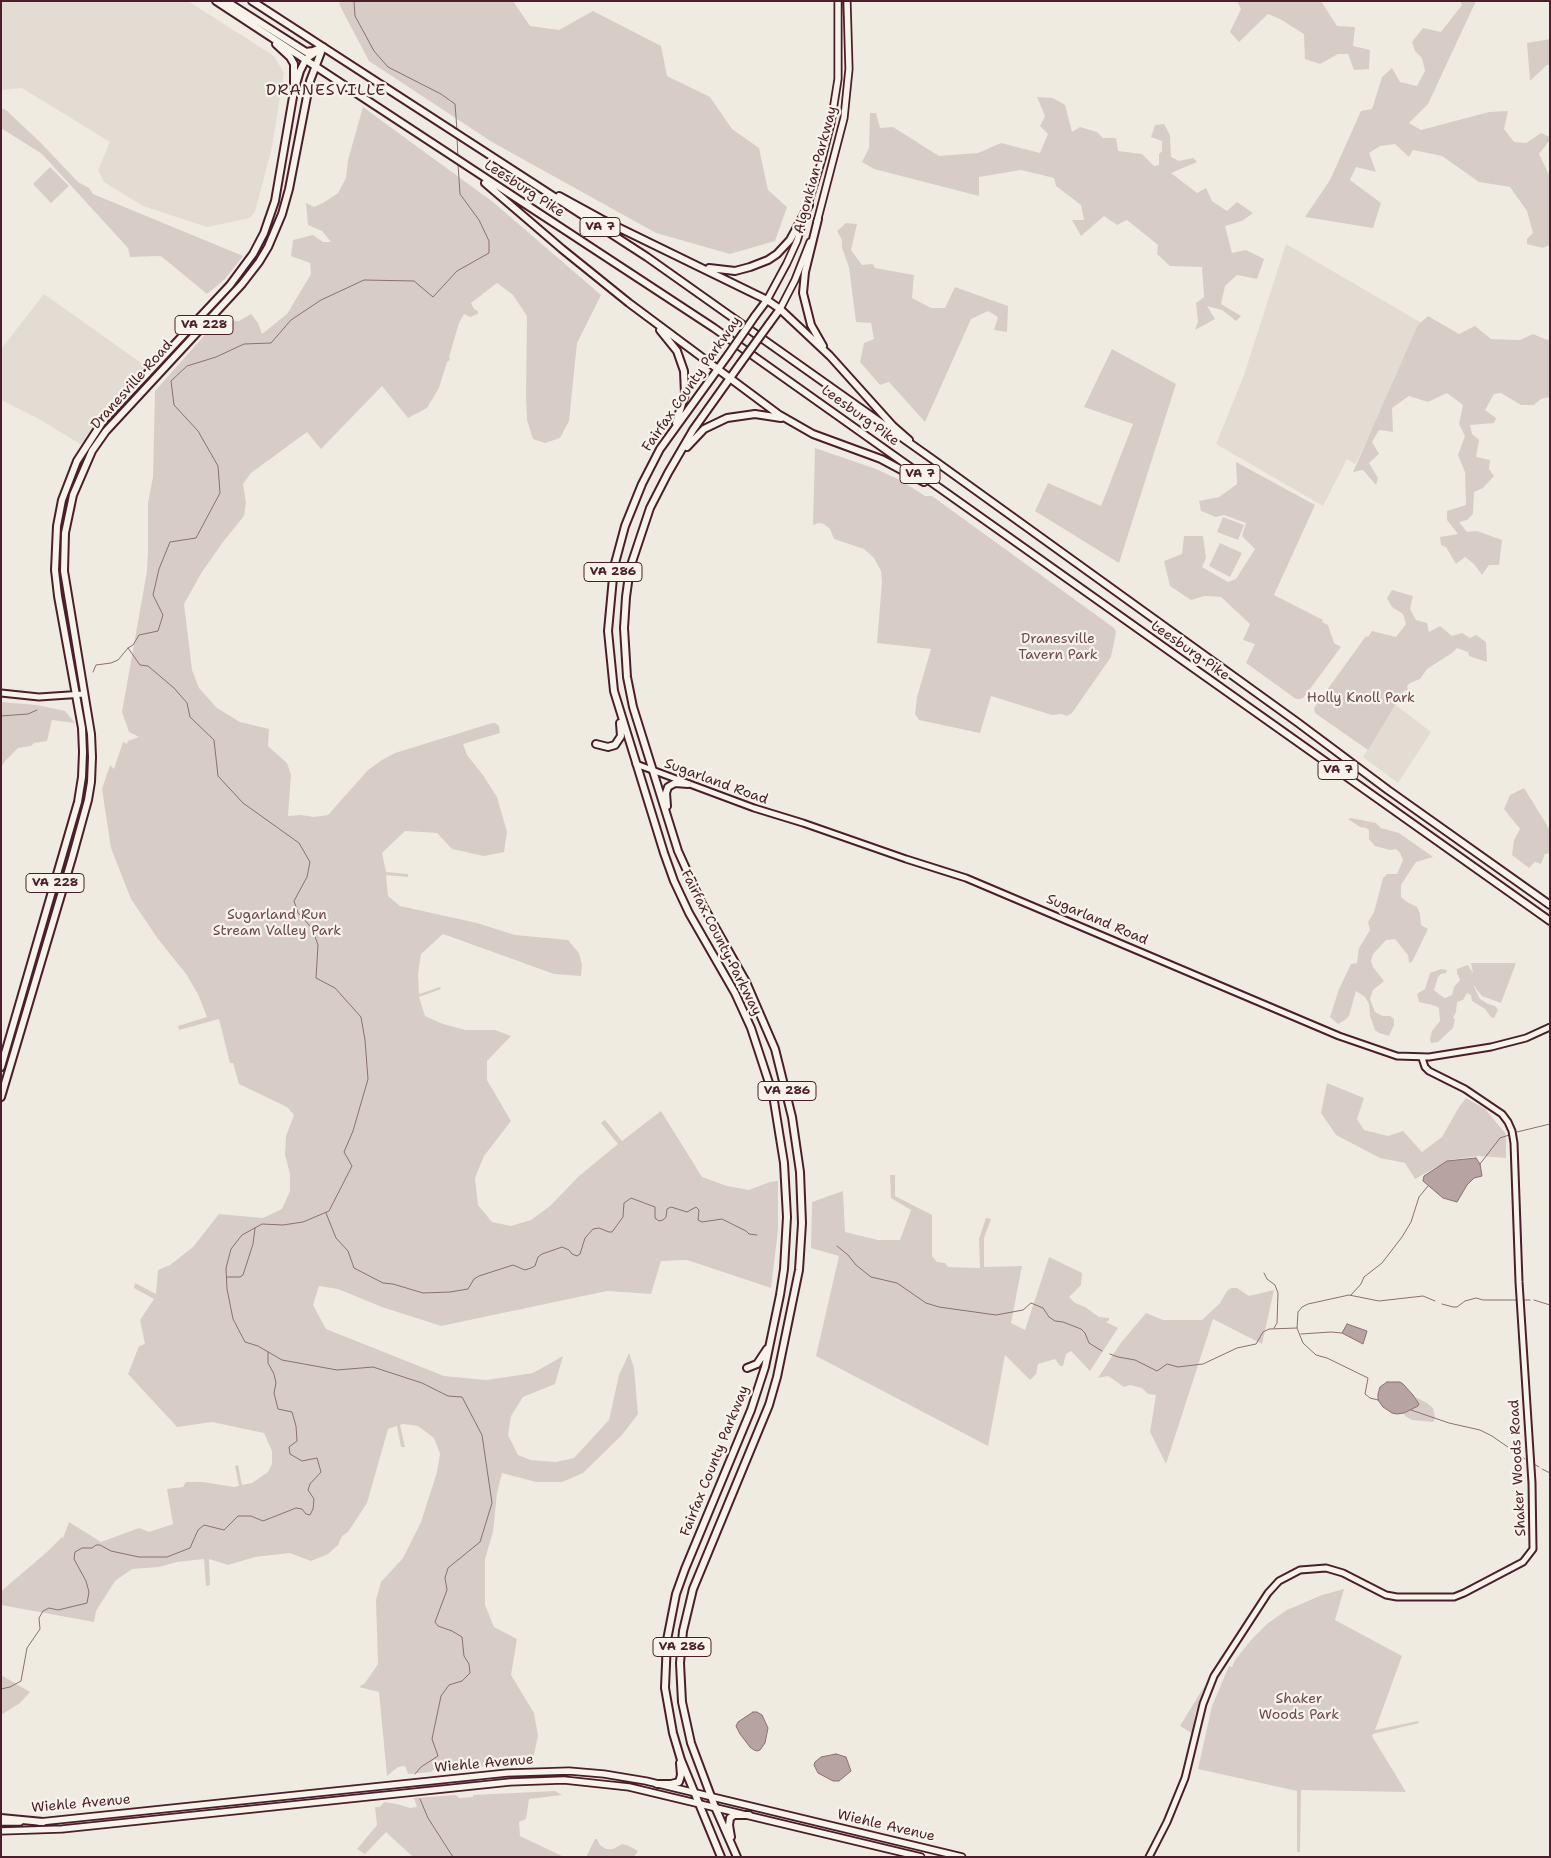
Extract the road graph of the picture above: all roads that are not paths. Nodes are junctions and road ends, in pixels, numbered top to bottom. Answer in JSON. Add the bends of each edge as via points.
{"nodes":[{"id":1,"x":216,"y":1,"type":"edge"},
{"id":2,"x":226,"y":1,"type":"edge"},
{"id":3,"x":252,"y":1,"type":"edge"},
{"id":4,"x":838,"y":1,"type":"edge"},
{"id":5,"x":847,"y":1,"type":"edge"},
{"id":6,"x":258,"y":28,"type":"junction"},
{"id":7,"x":323,"y":47,"type":"junction"},
{"id":8,"x":306,"y":59,"type":"junction"},
{"id":9,"x":315,"y":65,"type":"junction"},
{"id":10,"x":294,"y":91,"type":"junction"},
{"id":11,"x":492,"y":157,"type":"junction"},
{"id":12,"x":467,"y":167,"type":"junction"},
{"id":13,"x":809,"y":205,"type":"junction"},
{"id":14,"x":818,"y":219,"type":"junction"},
{"id":15,"x":691,"y":262,"type":"junction"},
{"id":16,"x":767,"y":300,"type":"junction"},
{"id":17,"x":629,"y":303,"type":"junction"},
{"id":18,"x":780,"y":309,"type":"junction"},
{"id":19,"x":830,"y":356,"type":"junction"},
{"id":20,"x":717,"y":370,"type":"junction"},
{"id":21,"x":729,"y":379,"type":"junction"},
{"id":22,"x":791,"y":422,"type":"junction"},
{"id":23,"x":660,"y":449,"type":"junction"},
{"id":24,"x":676,"y":459,"type":"junction"},
{"id":25,"x":935,"y":461,"type":"junction"},
{"id":26,"x":953,"y":498,"type":"junction"},
{"id":27,"x":1,"y":693,"type":"edge"},
{"id":28,"x":84,"y":694,"type":"junction"},
{"id":29,"x":76,"y":695,"type":"junction"},
{"id":30,"x":617,"y":704,"type":"junction"},
{"id":31,"x":596,"y":744,"type":"dead end"},
{"id":32,"x":636,"y":764,"type":"junction"},
{"id":33,"x":652,"y":771,"type":"junction"},
{"id":34,"x":688,"y":784,"type":"junction"},
{"id":35,"x":670,"y":827,"type":"junction"},
{"id":36,"x":1550,"y":905,"type":"edge"},
{"id":37,"x":1550,"y":921,"type":"edge"},
{"id":38,"x":1550,"y":1027,"type":"edge"},
{"id":39,"x":1422,"y":1058,"type":"junction"},
{"id":40,"x":1,"y":1067,"type":"edge"},
{"id":41,"x":1,"y":1097,"type":"edge"},
{"id":42,"x":769,"y":1346,"type":"junction"},
{"id":43,"x":747,"y":1368,"type":"dead end"},
{"id":44,"x":678,"y":1752,"type":"junction"},
{"id":45,"x":657,"y":1784,"type":"junction"},
{"id":46,"x":694,"y":1793,"type":"junction"},
{"id":47,"x":711,"y":1797,"type":"junction"},
{"id":48,"x":698,"y":1803,"type":"junction"},
{"id":49,"x":715,"y":1807,"type":"junction"},
{"id":50,"x":749,"y":1815,"type":"junction"},
{"id":51,"x":1,"y":1818,"type":"edge"},
{"id":52,"x":1,"y":1822,"type":"edge"},
{"id":53,"x":43,"y":1822,"type":"junction"},
{"id":54,"x":1,"y":1831,"type":"edge"},
{"id":55,"x":737,"y":1856,"type":"edge"},
{"id":56,"x":721,"y":1857,"type":"edge"},
{"id":57,"x":921,"y":1857,"type":"edge"},
{"id":58,"x":962,"y":1857,"type":"edge"},
{"id":59,"x":1149,"y":1857,"type":"edge"}],
"edges":[{"from":1,"to":6,"type":"main road","name":"Leesburg Pike","number":"VA 7"},
{"from":2,"to":7,"type":"main road","via":[[306,52]]},
{"from":3,"to":7,"type":"main road","name":"Leesburg Pike","number":"VA 7"},
{"from":4,"to":13,"type":"main road","name":"Algonkian Parkway","via":[[836,99]]},
{"from":5,"to":14,"type":"main road","name":"Algonkian Parkway","via":[[849,69],[845,112]]},
{"from":6,"to":8,"type":"main road","name":"Leesburg Pike","number":"VA 7"},
{"from":6,"to":10,"type":"main road","via":[[292,60]]},
{"from":7,"to":8,"type":"main road"},
{"from":7,"to":9,"type":"main road","name":"Dranesville Road","number":"VA 228"},
{"from":7,"to":11,"type":"main road","name":"Leesburg Pike","number":"VA 7"},
{"from":8,"to":9,"type":"main road","name":"Leesburg Pike","number":"VA 7"},
{"from":8,"to":10,"type":"main road","name":"Dranesville Road","number":"VA 228"},
{"from":9,"to":12,"type":"main road","name":"Leesburg Pike","number":"VA 7"},
{"from":9,"to":28,"type":"main road","name":"Dranesville Road","number":"VA 228","via":[[289,189],[268,247],[242,284],[112,423],[92,452],[77,484],[67,520],[63,559]]},
{"from":10,"to":29,"type":"main road","name":"Dranesville Road","number":"VA 228","via":[[275,201],[253,254],[230,285],[103,421],[85,447],[70,478],[60,509],[54,556]]},
{"from":11,"to":15,"type":"main road","via":[[601,219]]},
{"from":11,"to":25,"type":"main road","name":"Leesburg Pike","number":"VA 7","via":[[647,257]]},
{"from":12,"to":17,"type":"main road"},
{"from":12,"to":26,"type":"main road","name":"Leesburg Pike","number":"VA 7","via":[[714,328]]},
{"from":13,"to":15,"type":"main road","via":[[790,240],[777,254],[759,265],[727,271]]},
{"from":13,"to":16,"type":"main road","name":"Algonkian Parkway","via":[[792,254]]},
{"from":14,"to":18,"type":"main road","name":"Algonkian Parkway","via":[[795,280]]},
{"from":14,"to":19,"type":"main road","via":[[805,272],[804,293],[811,325]]},
{"from":15,"to":16,"type":"main road"},
{"from":16,"to":18,"type":"main road"},
{"from":16,"to":20,"type":"main road","name":"Fairfax County Parkway","number":"VA 286","bridge":true},
{"from":17,"to":20,"type":"main road"},
{"from":17,"to":23,"type":"main road","via":[[673,344],[684,371],[686,388],[682,406],[676,424]]},
{"from":18,"to":19,"type":"main road"},
{"from":18,"to":21,"type":"main road","name":"Fairfax County Parkway","number":"VA 286","bridge":true},
{"from":19,"to":25,"type":"main road","via":[[893,426]]},
{"from":20,"to":21,"type":"main road"},
{"from":20,"to":23,"type":"main road","name":"Fairfax County Parkway","number":"VA 286"},
{"from":21,"to":22,"type":"main road"},
{"from":21,"to":24,"type":"main road","name":"Fairfax County Parkway","number":"VA 286"},
{"from":22,"to":24,"type":"main road","via":[[763,415],[744,414],[727,418],[704,429]]},
{"from":22,"to":26,"type":"main road","via":[[822,438],[890,463]]},
{"from":23,"to":30,"type":"main road","name":"Fairfax County Parkway","number":"VA 286","via":[[625,526],[612,582],[608,646]]},
{"from":24,"to":33,"type":"main road","name":"Fairfax County Parkway","number":"VA 286","via":[[650,508],[638,542],[630,568],[624,611],[627,677]]},
{"from":25,"to":36,"type":"main road","name":"Leesburg Pike","number":"VA 7"},
{"from":26,"to":37,"type":"main road","name":"Leesburg Pike","number":"VA 7"},
{"from":27,"to":29,"type":"street","via":[[39,697]]},
{"from":28,"to":29,"type":"street"},
{"from":28,"to":41,"type":"main road","name":"Dranesville Road","number":"VA 228","via":[[92,747],[88,800]]},
{"from":29,"to":40,"type":"main road","name":"Dranesville Road","number":"VA 228","via":[[83,752],[80,796]]},
{"from":30,"to":31,"type":"main road","via":[[620,739],[612,747]]},
{"from":30,"to":32,"type":"main road","name":"Fairfax County Parkway","number":"VA 286"},
{"from":32,"to":33,"type":"street","name":"Sugarland Road"},
{"from":32,"to":42,"type":"main road","name":"Fairfax County Parkway","number":"VA 286","via":[[674,881],[735,993],[760,1052],[773,1095],[784,1163],[787,1217],[780,1295]]},
{"from":33,"to":34,"type":"street","name":"Sugarland Road"},
{"from":33,"to":35,"type":"main road","name":"Fairfax County Parkway","number":"VA 286"},
{"from":34,"to":35,"type":"main road","via":[[671,784],[666,790]]},
{"from":34,"to":39,"type":"street","name":"Sugarland Road","via":[[966,878],[1340,1036],[1397,1056]]},
{"from":35,"to":47,"type":"main road","name":"Fairfax County Parkway","number":"VA 286","via":[[691,883],[746,982],[775,1049],[792,1117],[802,1194],[800,1270],[777,1377],[769,1405],[693,1589],[683,1631],[680,1681],[683,1713],[692,1749]]},
{"from":38,"to":39,"type":"street","name":"Sugarland Road","via":[[1500,1045]]},
{"from":39,"to":59,"type":"street","name":"Shaker Woods Road","via":[[1429,1071],[1465,1089],[1502,1114],[1512,1131],[1533,1549],[1523,1562],[1454,1596],[1392,1597],[1326,1568],[1300,1570],[1279,1581],[1226,1656],[1208,1690],[1185,1778]]},
{"from":42,"to":43,"type":"main road","via":[[757,1364]]},
{"from":42,"to":44,"type":"main road","name":"Fairfax County Parkway","number":"VA 286","via":[[758,1392],[676,1594],[670,1619],[665,1688]]},
{"from":44,"to":45,"type":"main road","via":[[680,1780],[674,1784]]},
{"from":44,"to":46,"type":"main road","name":"Fairfax County Parkway","number":"VA 286"},
{"from":45,"to":46,"type":"main road","name":"Wiehle Avenue"},
{"from":45,"to":53,"type":"main road","name":"Wiehle Avenue","via":[[604,1774],[531,1771]]},
{"from":46,"to":47,"type":"main road","name":"Wiehle Avenue"},
{"from":46,"to":48,"type":"main road","name":"Fairfax County Parkway","number":"VA 286"},
{"from":47,"to":49,"type":"main road","name":"Fairfax County Parkway","number":"VA 286"},
{"from":47,"to":58,"type":"main road","name":"Wiehle Avenue"},
{"from":48,"to":49,"type":"main road","name":"Wiehle Avenue"},
{"from":48,"to":54,"type":"main road","name":"Wiehle Avenue","via":[[629,1787],[578,1780],[523,1781],[62,1828]]},
{"from":48,"to":56,"type":"main road","name":"Fairfax County Parkway","number":"VA 286"},
{"from":49,"to":50,"type":"main road","name":"Wiehle Avenue"},
{"from":49,"to":55,"type":"main road","name":"Fairfax County Parkway","number":"VA 286"},
{"from":50,"to":55,"type":"main road","via":[[730,1818],[729,1830]]},
{"from":50,"to":57,"type":"main road","name":"Wiehle Avenue"},
{"from":51,"to":53,"type":"main road"},
{"from":52,"to":53,"type":"main road","name":"Wiehle Avenue"}]}
